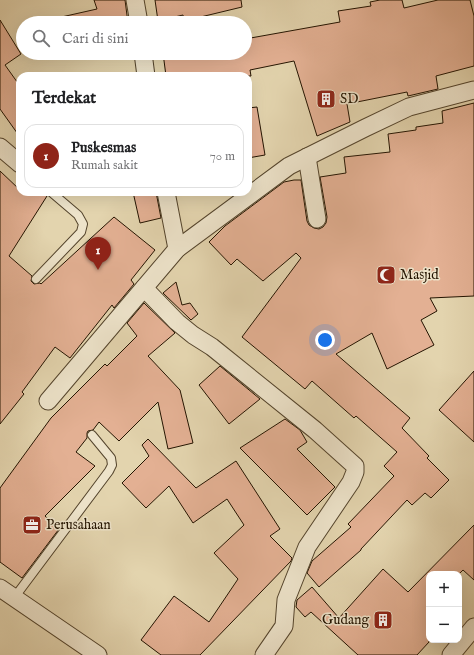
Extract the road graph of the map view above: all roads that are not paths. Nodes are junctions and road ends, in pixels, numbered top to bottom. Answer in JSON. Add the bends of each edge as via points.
{"nodes":[{"id":1,"x":135,"y":0,"type":"edge"},
{"id":2,"x":137,"y":16,"type":"edge"},
{"id":3,"x":144,"y":60,"type":"edge"},
{"id":4,"x":145,"y":72,"type":"edge"},
{"id":5,"x":474,"y":90,"type":"edge"},
{"id":6,"x":0,"y":147,"type":"edge"},
{"id":7,"x":307,"y":157,"type":"junction"},
{"id":8,"x":16,"y":161,"type":"edge"},
{"id":9,"x":252,"y":193,"type":"edge"},
{"id":10,"x":56,"y":196,"type":"edge"},
{"id":11,"x":167,"y":196,"type":"edge"},
{"id":12,"x":249,"y":196,"type":"edge"},
{"id":13,"x":317,"y":219,"type":"dead end"},
{"id":14,"x":177,"y":249,"type":"junction"},
{"id":15,"x":36,"y":279,"type":"dead end"},
{"id":16,"x":144,"y":288,"type":"junction"},
{"id":17,"x":48,"y":402,"type":"dead end"},
{"id":18,"x":92,"y":435,"type":"dead end"},
{"id":19,"x":7,"y":593,"type":"edge"},
{"id":20,"x":474,"y":627,"type":"edge"},
{"id":21,"x":98,"y":655,"type":"edge"},
{"id":22,"x":264,"y":655,"type":"edge"},
{"id":23,"x":451,"y":655,"type":"edge"}],
"edges":[{"from":1,"to":2,"type":"street"},
{"from":3,"to":4,"type":"street"},
{"from":5,"to":7,"type":"street","via":[[409,107]]},
{"from":6,"to":8,"type":"street"},
{"from":7,"to":9,"type":"street","via":[[289,166]]},
{"from":7,"to":13,"type":"street"},
{"from":10,"to":15,"type":"lane","via":[[78,215],[83,224],[81,232]]},
{"from":11,"to":14,"type":"street"},
{"from":12,"to":14,"type":"street"},
{"from":14,"to":16,"type":"street"},
{"from":16,"to":17,"type":"street"},
{"from":16,"to":22,"type":"street","via":[[177,322],[315,430],[354,466],[355,472],[351,482],[307,547],[286,600],[284,626]]},
{"from":18,"to":19,"type":"lane","via":[[111,458],[112,465],[109,471]]},
{"from":19,"to":21,"type":"street"},
{"from":20,"to":23,"type":"street"}]}
